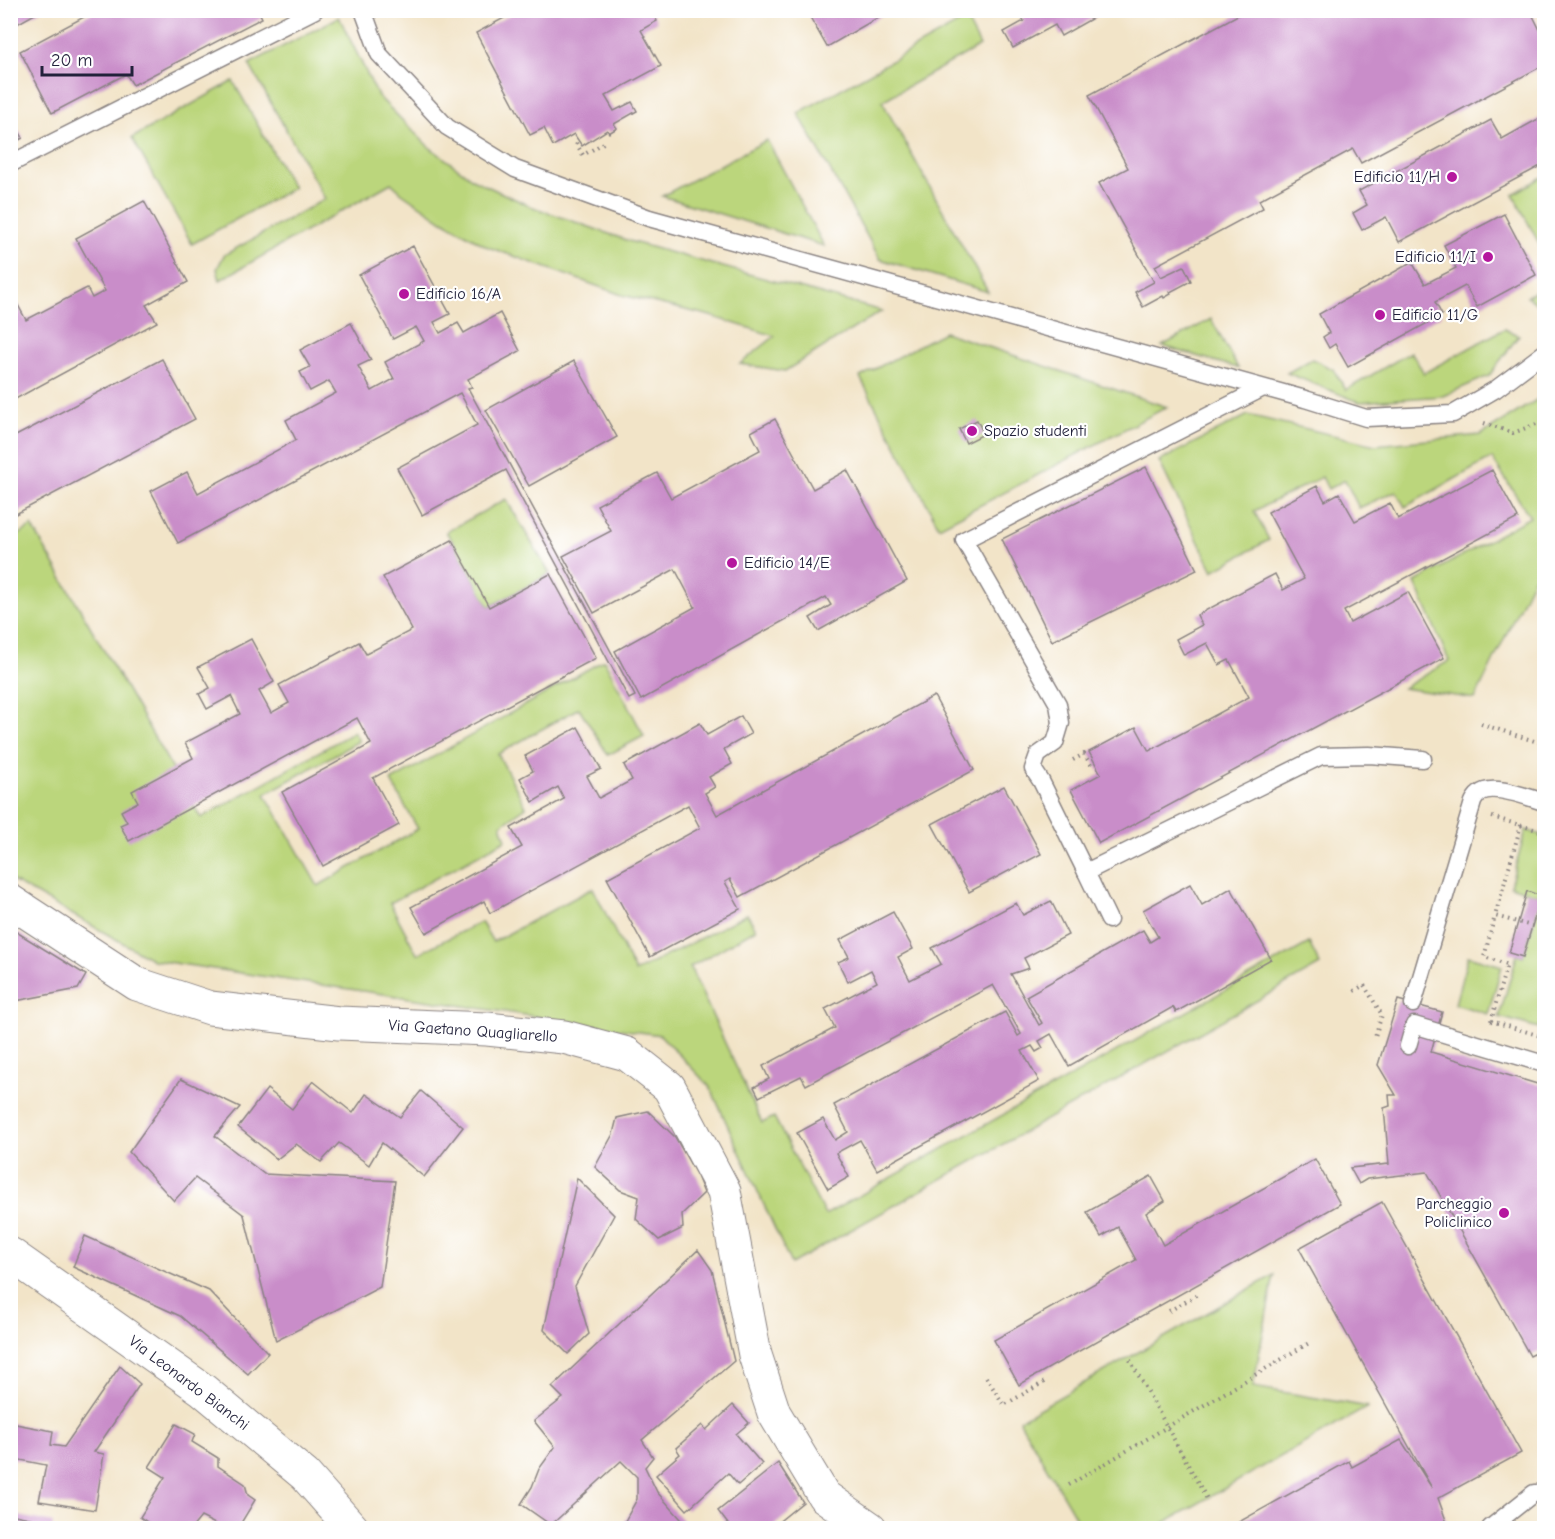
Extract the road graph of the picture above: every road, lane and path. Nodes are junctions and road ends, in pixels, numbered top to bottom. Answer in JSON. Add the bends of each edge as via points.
{"nodes":[{"id":1,"x":315,"y":10,"type":"edge"},
{"id":2,"x":363,"y":10,"type":"edge"},
{"id":3,"x":607,"y":141,"type":"dead end"},
{"id":4,"x":576,"y":143,"type":"dead end"},
{"id":5,"x":10,"y":164,"type":"edge"},
{"id":6,"x":1545,"y":353,"type":"edge"},
{"id":7,"x":1263,"y":388,"type":"junction"},
{"id":8,"x":1545,"y":421,"type":"edge"},
{"id":9,"x":1485,"y":423,"type":"dead end"},
{"id":10,"x":1481,"y":724,"type":"dead end"},
{"id":11,"x":1545,"y":744,"type":"edge"},
{"id":12,"x":1423,"y":759,"type":"dead end"},
{"id":13,"x":1067,"y":763,"type":"dead end"},
{"id":14,"x":1091,"y":765,"type":"dead end"},
{"id":15,"x":1545,"y":802,"type":"edge"},
{"id":16,"x":1471,"y":810,"type":"junction"},
{"id":17,"x":1521,"y":825,"type":"junction"},
{"id":18,"x":1545,"y":832,"type":"edge"},
{"id":19,"x":1086,"y":872,"type":"junction"},
{"id":20,"x":10,"y":901,"type":"edge"},
{"id":21,"x":1495,"y":916,"type":"junction"},
{"id":22,"x":1108,"y":920,"type":"dead end"},
{"id":23,"x":1532,"y":926,"type":"dead end"},
{"id":24,"x":1353,"y":991,"type":"dead end"},
{"id":25,"x":1413,"y":1004,"type":"dead end"},
{"id":26,"x":1482,"y":1018,"type":"dead end"},
{"id":27,"x":1491,"y":1021,"type":"junction"},
{"id":28,"x":1545,"y":1037,"type":"edge"},
{"id":29,"x":1374,"y":1038,"type":"dead end"},
{"id":30,"x":1408,"y":1046,"type":"dead end"},
{"id":31,"x":1545,"y":1064,"type":"edge"},
{"id":32,"x":10,"y":1254,"type":"edge"},
{"id":33,"x":1197,"y":1295,"type":"dead end"},
{"id":34,"x":1170,"y":1311,"type":"dead end"},
{"id":35,"x":1310,"y":1343,"type":"dead end"},
{"id":36,"x":1130,"y":1360,"type":"dead end"},
{"id":37,"x":986,"y":1377,"type":"dead end"},
{"id":38,"x":1048,"y":1380,"type":"dead end"},
{"id":39,"x":1167,"y":1427,"type":"junction"},
{"id":40,"x":1069,"y":1485,"type":"dead end"},
{"id":41,"x":1545,"y":1493,"type":"edge"},
{"id":42,"x":1207,"y":1499,"type":"dead end"},
{"id":43,"x":352,"y":1528,"type":"edge"},
{"id":44,"x":870,"y":1528,"type":"edge"},
{"id":45,"x":1490,"y":1528,"type":"edge"}],
"edges":[{"from":1,"to":5,"type":"lane"},
{"from":2,"to":7,"type":"lane","via":[[379,54],[447,127],[515,169],[649,218]]},
{"from":3,"to":4,"type":"path","via":[[583,155]]},
{"from":6,"to":7,"type":"lane","via":[[1454,414],[1366,418]]},
{"from":7,"to":19,"type":"lane","via":[[964,540],[1058,704],[1061,723],[1055,743],[1038,755],[1033,769]]},
{"from":8,"to":9,"type":"path","via":[[1513,433]]},
{"from":10,"to":11,"type":"path"},
{"from":12,"to":19,"type":"lane","via":[[1321,756]]},
{"from":13,"to":14,"type":"path","via":[[1084,754]]},
{"from":15,"to":16,"type":"lane","via":[[1496,789],[1485,790]]},
{"from":16,"to":17,"type":"path"},
{"from":16,"to":25,"type":"lane"},
{"from":17,"to":18,"type":"path"},
{"from":17,"to":21,"type":"path"},
{"from":19,"to":22,"type":"lane"},
{"from":20,"to":44,"type":"street","name":"Via Gaetano Quagliarello","via":[[137,984],[210,1008],[339,1023],[487,1029],[564,1037],[627,1054],[669,1087],[724,1191],[755,1355],[774,1413],[824,1496]]},
{"from":21,"to":23,"type":"path"},
{"from":21,"to":27,"type":"path","via":[[1484,957],[1507,964]]},
{"from":24,"to":29,"type":"path","via":[[1364,986],[1382,1015]]},
{"from":26,"to":27,"type":"path"},
{"from":27,"to":28,"type":"path"},
{"from":30,"to":31,"type":"lane","via":[[1414,1025]]},
{"from":32,"to":43,"type":"street","name":"Via Leonardo Bianchi","via":[[203,1390],[305,1475]]},
{"from":33,"to":34,"type":"path"},
{"from":35,"to":39,"type":"path"},
{"from":36,"to":39,"type":"path"},
{"from":37,"to":38,"type":"path","via":[[1004,1405]]},
{"from":39,"to":40,"type":"path"},
{"from":39,"to":42,"type":"path"},
{"from":41,"to":45,"type":"lane","via":[[1534,1492]]}]}
